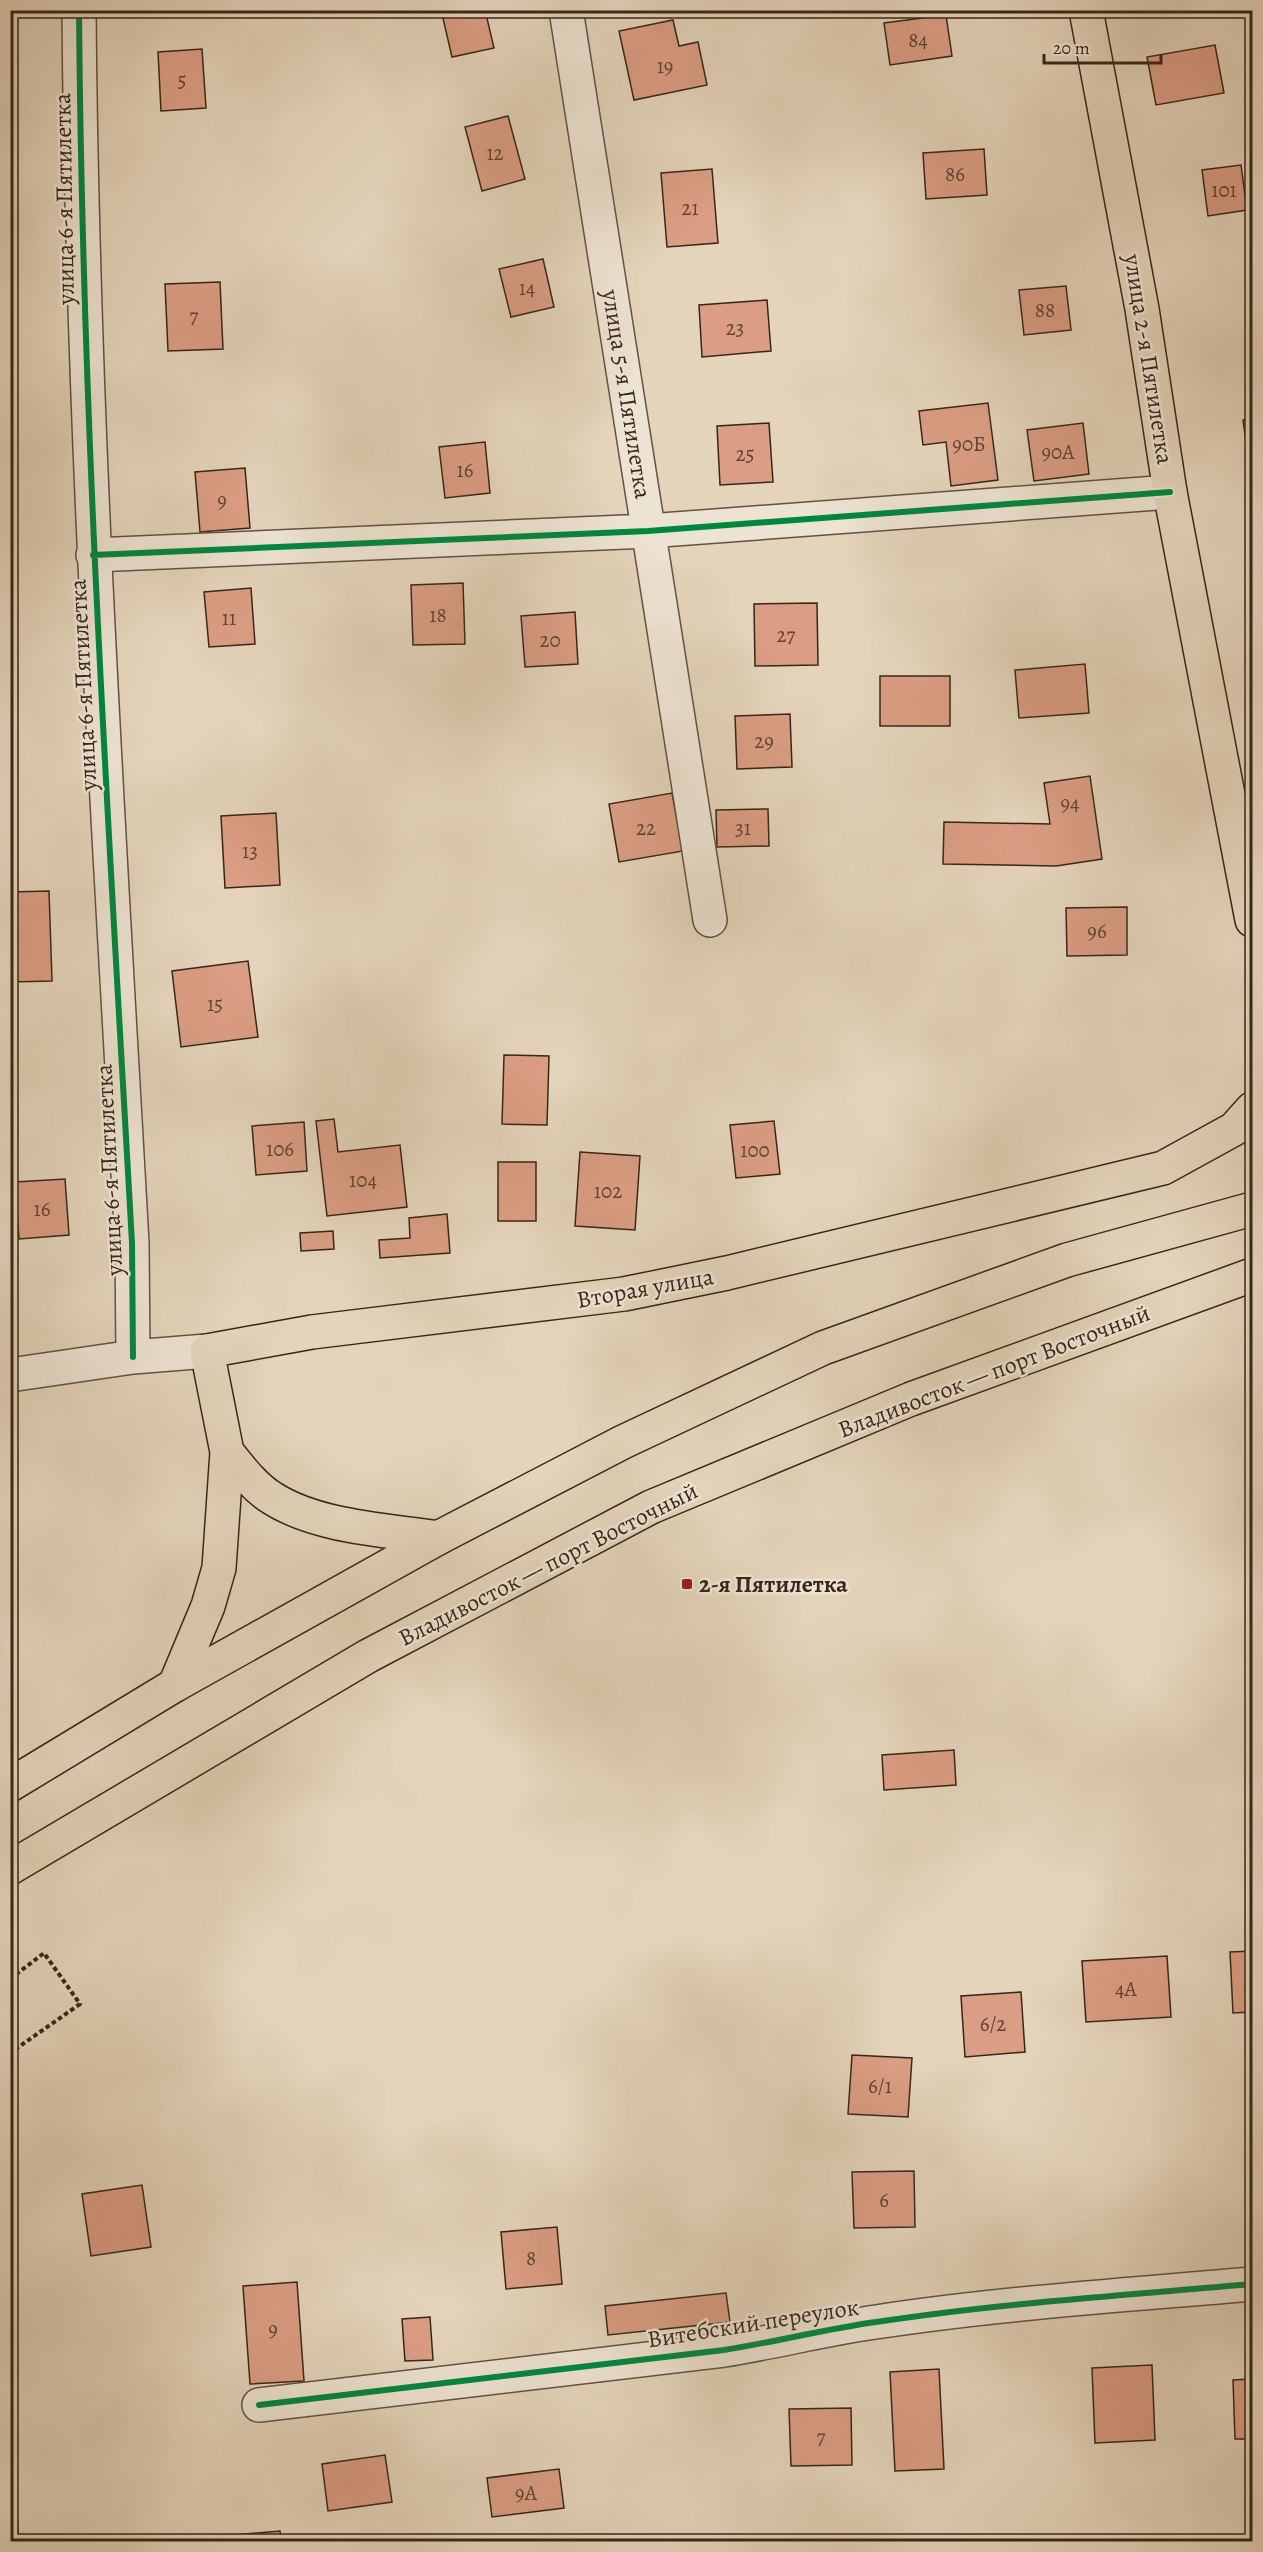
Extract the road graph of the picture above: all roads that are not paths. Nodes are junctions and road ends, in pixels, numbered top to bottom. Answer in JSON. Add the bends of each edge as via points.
{"nodes":[{"id":1,"x":79,"y":10,"type":"edge"},
{"id":2,"x":566,"y":10,"type":"edge"},
{"id":3,"x":1086,"y":10,"type":"edge"},
{"id":4,"x":1170,"y":492,"type":"junction"},
{"id":5,"x":648,"y":531,"type":"junction"},
{"id":6,"x":93,"y":555,"type":"junction"},
{"id":7,"x":710,"y":920,"type":"dead end"},
{"id":8,"x":1252,"y":920,"type":"edge"},
{"id":9,"x":1252,"y":1109,"type":"edge"},
{"id":10,"x":1252,"y":1209,"type":"edge"},
{"id":11,"x":1252,"y":1275,"type":"edge"},
{"id":12,"x":207,"y":1351,"type":"junction"},
{"id":13,"x":133,"y":1357,"type":"junction"},
{"id":14,"x":10,"y":1375,"type":"edge"},
{"id":15,"x":227,"y":1452,"type":"junction"},
{"id":16,"x":438,"y":1538,"type":"junction"},
{"id":17,"x":175,"y":1685,"type":"junction"},
{"id":18,"x":10,"y":1785,"type":"edge"},
{"id":19,"x":10,"y":1868,"type":"edge"},
{"id":20,"x":1252,"y":2284,"type":"edge"},
{"id":21,"x":259,"y":2405,"type":"dead end"}],
"edges":[{"from":1,"to":6,"type":"street","name":"улица 6-я Пятилетка","via":[[80,174]]},
{"from":2,"to":5,"type":"street","name":"улица 5-я Пятилетка"},
{"from":3,"to":4,"type":"main road","name":"улица 2-я Пятилетка","via":[[1142,309]]},
{"from":4,"to":5,"type":"street"},
{"from":4,"to":8,"type":"main road","name":"улица 2-я Пятилетка"},
{"from":5,"to":6,"type":"street"},
{"from":5,"to":7,"type":"street","name":"улица 5-я Пятилетка"},
{"from":6,"to":13,"type":"street","name":"улица 6-я Пятилетка","via":[[132,1243]]},
{"from":9,"to":12,"type":"main road","name":"Вторая улица","via":[[1234,1129],[1163,1168],[727,1273],[624,1294],[312,1332]]},
{"from":10,"to":16,"type":"main road","via":[[1067,1260],[824,1348],[623,1442]]},
{"from":11,"to":19,"type":"main road","name":"Владивосток — порт Восточный","via":[[911,1399],[651,1507],[368,1656]]},
{"from":12,"to":13,"type":"street","name":"Вторая улица"},
{"from":12,"to":15,"type":"main road"},
{"from":13,"to":14,"type":"street","name":"Вторая улица"},
{"from":15,"to":16,"type":"main road","via":[[271,1498],[302,1514]]},
{"from":15,"to":17,"type":"main road","via":[[219,1568],[208,1606]]},
{"from":16,"to":17,"type":"main road"},
{"from":17,"to":18,"type":"main road"},
{"from":20,"to":21,"type":"street","name":"Витебский переулок","via":[[966,2310],[873,2322],[724,2350]]}]}
